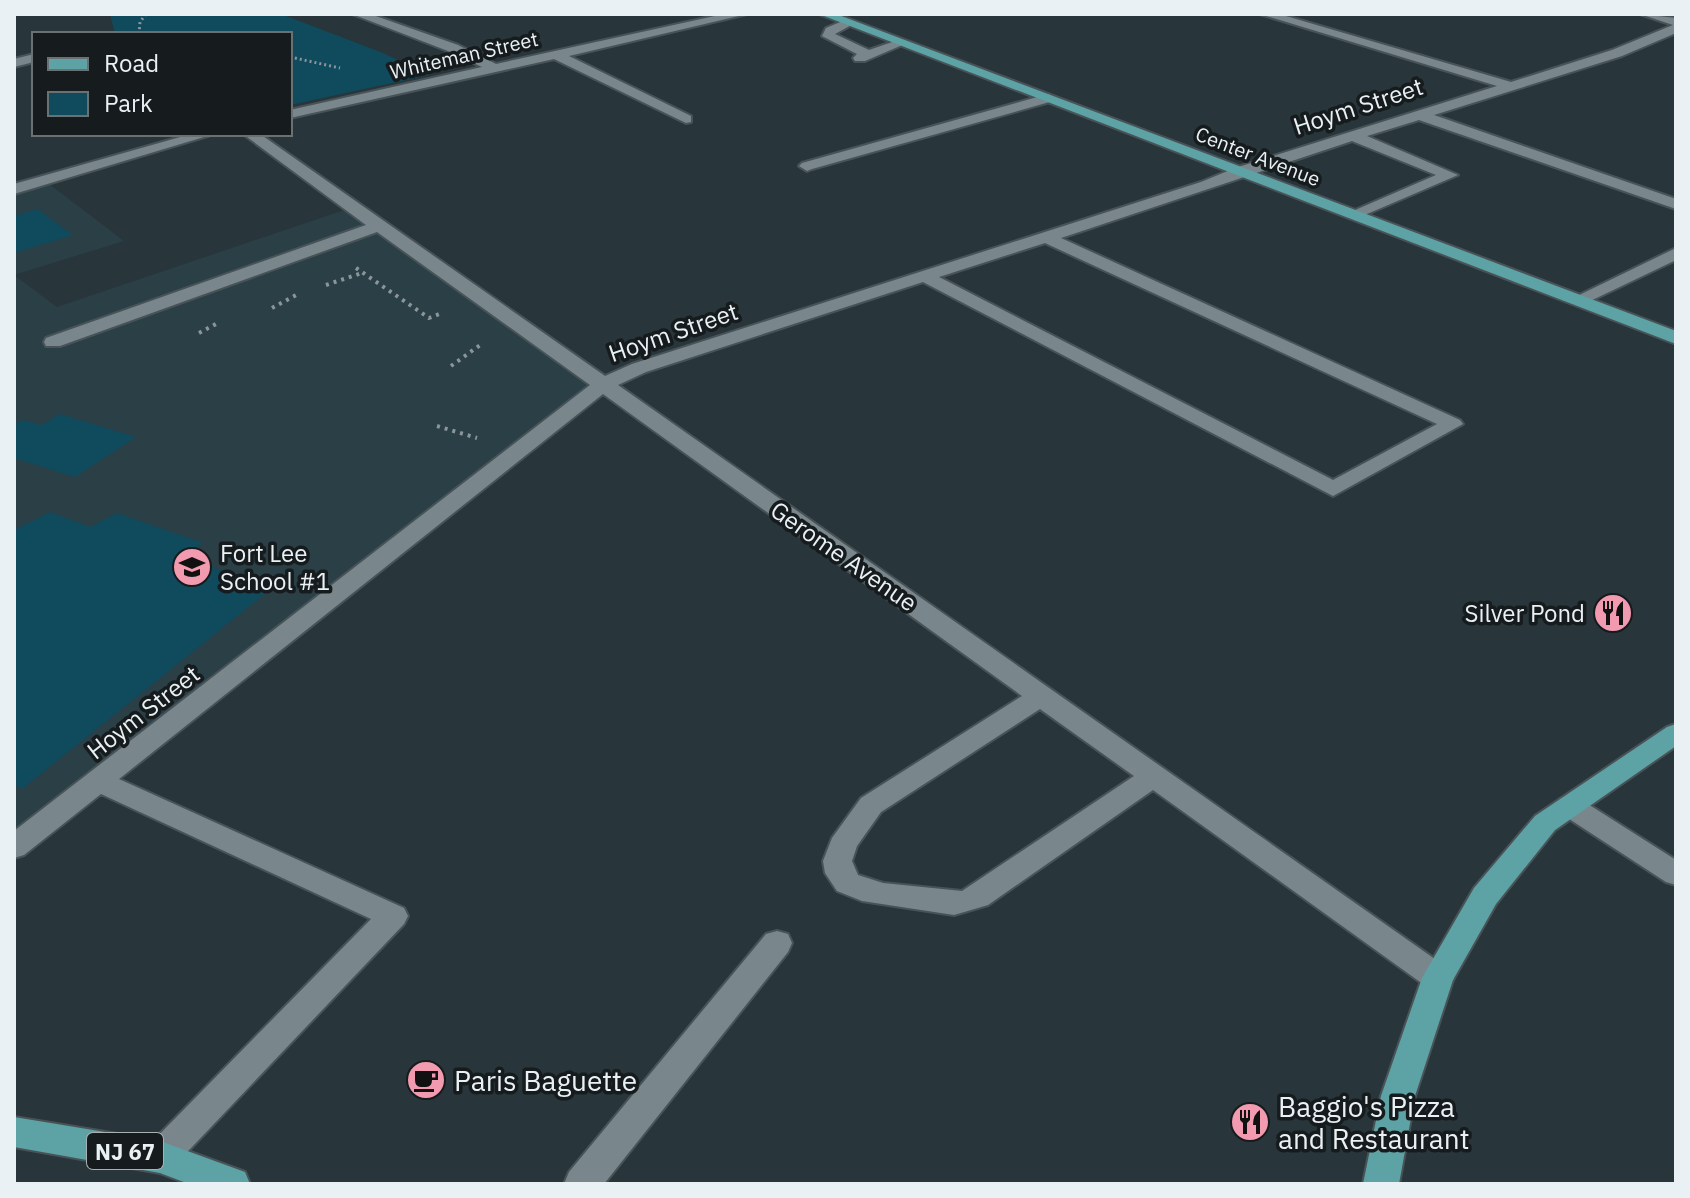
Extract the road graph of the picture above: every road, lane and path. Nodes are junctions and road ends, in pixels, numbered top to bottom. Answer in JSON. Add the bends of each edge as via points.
{"nodes":[{"id":1,"x":146,"y":14,"type":"edge"},
{"id":2,"x":358,"y":14,"type":"edge"},
{"id":3,"x":741,"y":14,"type":"edge"},
{"id":4,"x":825,"y":14,"type":"edge"},
{"id":5,"x":1266,"y":14,"type":"edge"},
{"id":6,"x":1646,"y":14,"type":"edge"},
{"id":7,"x":849,"y":23,"type":"junction"},
{"id":8,"x":1676,"y":25,"type":"edge"},
{"id":9,"x":139,"y":32,"type":"edge"},
{"id":10,"x":901,"y":43,"type":"junction"},
{"id":11,"x":556,"y":55,"type":"junction"},
{"id":12,"x":495,"y":69,"type":"junction"},
{"id":13,"x":1508,"y":85,"type":"junction"},
{"id":14,"x":1048,"y":98,"type":"junction"},
{"id":15,"x":292,"y":114,"type":"edge"},
{"id":16,"x":1417,"y":114,"type":"junction"},
{"id":17,"x":686,"y":119,"type":"dead end"},
{"id":18,"x":1351,"y":135,"type":"junction"},
{"id":19,"x":200,"y":136,"type":"edge"},
{"id":20,"x":253,"y":136,"type":"edge"},
{"id":21,"x":807,"y":166,"type":"dead end"},
{"id":22,"x":1240,"y":171,"type":"junction"},
{"id":23,"x":14,"y":189,"type":"edge"},
{"id":24,"x":1674,"y":202,"type":"edge"},
{"id":25,"x":1354,"y":214,"type":"junction"},
{"id":26,"x":378,"y":226,"type":"junction"},
{"id":27,"x":355,"y":234,"type":"junction"},
{"id":28,"x":1046,"y":237,"type":"junction"},
{"id":29,"x":1676,"y":253,"type":"edge"},
{"id":30,"x":363,"y":273,"type":"junction"},
{"id":31,"x":924,"y":276,"type":"junction"},
{"id":32,"x":325,"y":285,"type":"dead end"},
{"id":33,"x":299,"y":293,"type":"dead end"},
{"id":34,"x":1578,"y":300,"type":"junction"},
{"id":35,"x":272,"y":308,"type":"dead end"},
{"id":36,"x":450,"y":310,"type":"dead end"},
{"id":37,"x":1676,"y":338,"type":"edge"},
{"id":38,"x":53,"y":342,"type":"dead end"},
{"id":39,"x":486,"y":342,"type":"dead end"},
{"id":40,"x":451,"y":366,"type":"dead end"},
{"id":41,"x":602,"y":385,"type":"junction"},
{"id":42,"x":437,"y":426,"type":"dead end"},
{"id":43,"x":480,"y":439,"type":"dead end"},
{"id":44,"x":1041,"y":696,"type":"junction"},
{"id":45,"x":1676,"y":733,"type":"edge"},
{"id":46,"x":1154,"y":776,"type":"junction"},
{"id":47,"x":98,"y":781,"type":"junction"},
{"id":48,"x":1570,"y":806,"type":"junction"},
{"id":49,"x":14,"y":847,"type":"edge"},
{"id":50,"x":1676,"y":874,"type":"edge"},
{"id":51,"x":777,"y":943,"type":"dead end"},
{"id":52,"x":1438,"y":978,"type":"junction"},
{"id":53,"x":14,"y":1132,"type":"edge"},
{"id":54,"x":160,"y":1157,"type":"junction"},
{"id":55,"x":232,"y":1184,"type":"edge"},
{"id":56,"x":582,"y":1184,"type":"edge"},
{"id":57,"x":1381,"y":1184,"type":"edge"}],
"edges":[{"from":1,"to":9,"type":"path"},
{"from":2,"to":12,"type":"street"},
{"from":3,"to":11,"type":"street","name":"Whiteman Street"},
{"from":4,"to":7,"type":"main road","name":"Center Avenue"},
{"from":5,"to":13,"type":"street"},
{"from":6,"to":8,"type":"street"},
{"from":7,"to":10,"type":"main road","name":"Center Avenue"},
{"from":7,"to":10,"type":"street","via":[[828,36],[864,56]]},
{"from":8,"to":13,"type":"street","name":"Hoym Street","via":[[1617,53]]},
{"from":10,"to":14,"type":"main road","name":"Center Avenue"},
{"from":11,"to":12,"type":"street","name":"Whiteman Street"},
{"from":11,"to":17,"type":"street"},
{"from":12,"to":15,"type":"street","name":"Whiteman Street"},
{"from":13,"to":16,"type":"street","name":"Hoym Street"},
{"from":14,"to":21,"type":"street"},
{"from":14,"to":22,"type":"main road","name":"Center Avenue"},
{"from":16,"to":18,"type":"street","name":"Hoym Street"},
{"from":16,"to":24,"type":"street"},
{"from":18,"to":22,"type":"street","name":"Hoym Street"},
{"from":18,"to":25,"type":"street","via":[[1450,175]]},
{"from":19,"to":23,"type":"street"},
{"from":20,"to":26,"type":"street","name":"Gerome Avenue"},
{"from":22,"to":25,"type":"main road","name":"Center Avenue"},
{"from":22,"to":28,"type":"street","name":"Hoym Street"},
{"from":25,"to":34,"type":"main road","name":"Center Avenue"},
{"from":26,"to":27,"type":"street"},
{"from":26,"to":41,"type":"street","name":"Gerome Avenue"},
{"from":27,"to":30,"type":"path","via":[[387,254],[353,266]]},
{"from":27,"to":38,"type":"street"},
{"from":28,"to":31,"type":"street","name":"Hoym Street"},
{"from":28,"to":31,"type":"street","via":[[1453,424],[1333,489]]},
{"from":29,"to":34,"type":"street"},
{"from":30,"to":32,"type":"path"},
{"from":30,"to":36,"type":"path","via":[[429,318]]},
{"from":31,"to":41,"type":"street","name":"Hoym Street","via":[[639,368]]},
{"from":33,"to":35,"type":"path"},
{"from":34,"to":37,"type":"main road","name":"Center Avenue"},
{"from":39,"to":40,"type":"path"},
{"from":41,"to":44,"type":"street","name":"Gerome Avenue"},
{"from":41,"to":47,"type":"street","name":"Hoym Street"},
{"from":42,"to":43,"type":"path"},
{"from":44,"to":46,"type":"street","name":"Gerome Avenue"},
{"from":44,"to":46,"type":"street","via":[[871,805],[842,846],[835,866],[840,877],[882,896],[965,903]]},
{"from":45,"to":48,"type":"main road"},
{"from":46,"to":52,"type":"street","name":"Gerome Avenue"},
{"from":47,"to":49,"type":"street","name":"Hoym Street"},
{"from":47,"to":54,"type":"street","via":[[393,916]]},
{"from":48,"to":50,"type":"street"},
{"from":48,"to":52,"type":"main road","via":[[1545,823],[1485,896]]},
{"from":51,"to":56,"type":"street"},
{"from":52,"to":57,"type":"main road","via":[[1398,1096]]},
{"from":53,"to":54,"type":"main road","number":"NJ 67"},
{"from":54,"to":55,"type":"main road","number":"NJ 67"}]}
